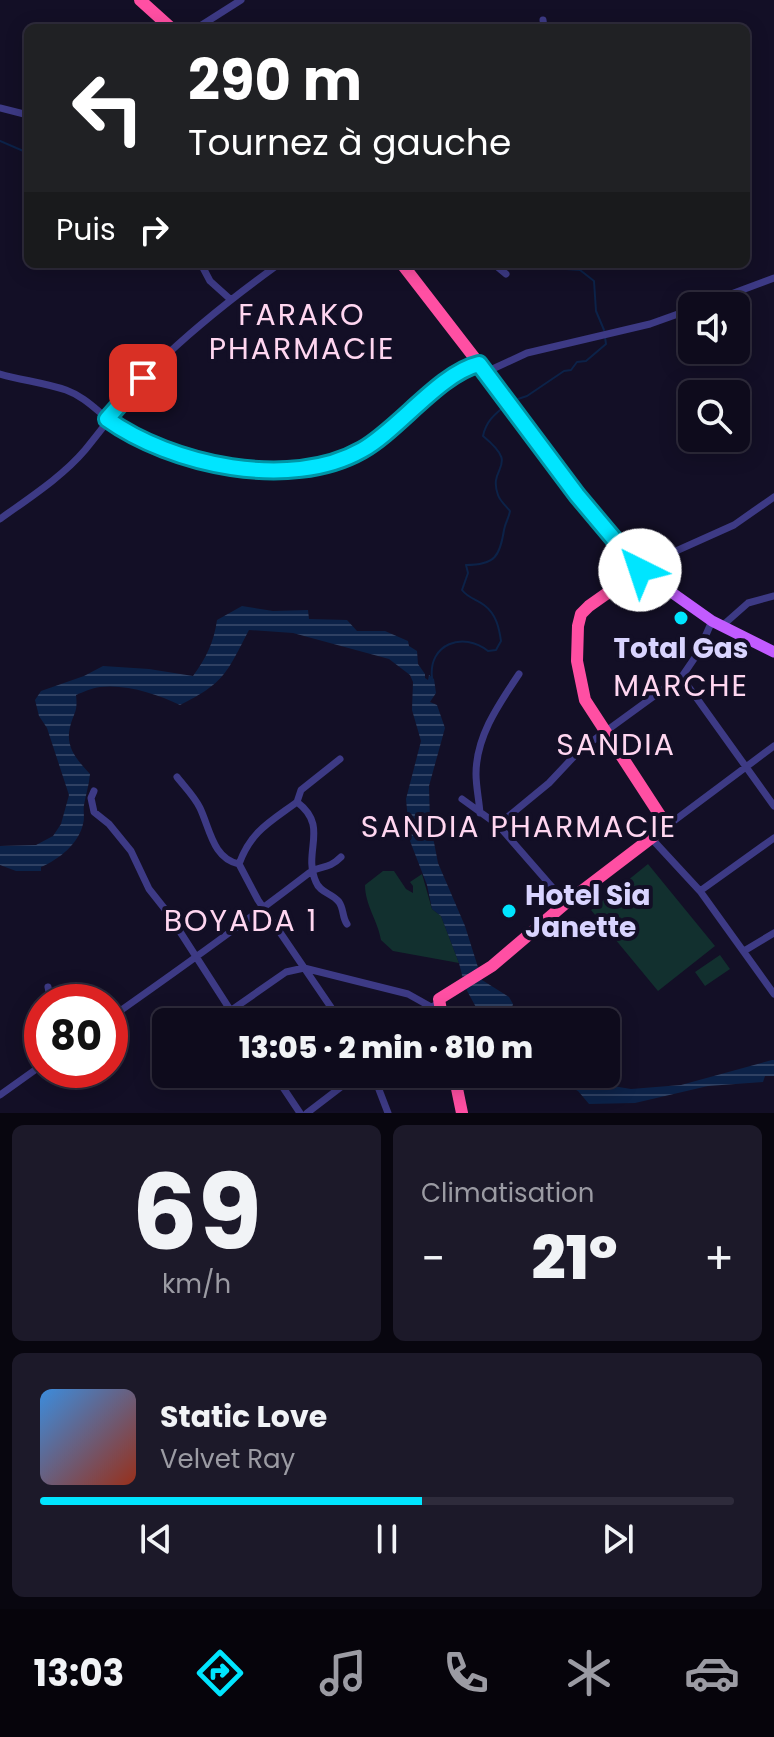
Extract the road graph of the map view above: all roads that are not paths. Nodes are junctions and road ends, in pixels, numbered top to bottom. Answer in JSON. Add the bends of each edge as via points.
{"nodes":[{"id":1,"x":140,"y":0,"type":"edge"},
{"id":2,"x":241,"y":0,"type":"edge"},
{"id":3,"x":167,"y":24,"type":"edge"},
{"id":4,"x":203,"y":24,"type":"edge"},
{"id":5,"x":0,"y":108,"type":"edge"},
{"id":6,"x":24,"y":114,"type":"edge"},
{"id":7,"x":203,"y":268,"type":"edge"},
{"id":8,"x":273,"y":268,"type":"edge"},
{"id":9,"x":405,"y":268,"type":"edge"},
{"id":10,"x":499,"y":268,"type":"edge"},
{"id":11,"x":506,"y":274,"type":"dead end"},
{"id":12,"x":774,"y":278,"type":"edge"},
{"id":13,"x":736,"y":292,"type":"edge"},
{"id":14,"x":230,"y":299,"type":"junction"},
{"id":15,"x":678,"y":314,"type":"edge"},
{"id":16,"x":483,"y":368,"type":"junction"},
{"id":17,"x":0,"y":374,"type":"edge"},
{"id":18,"x":107,"y":419,"type":"junction"},
{"id":19,"x":220,"y":452,"type":"dead end"},
{"id":20,"x":217,"y":465,"type":"junction"},
{"id":21,"x":774,"y":497,"type":"edge"},
{"id":22,"x":0,"y":519,"type":"edge"},
{"id":23,"x":645,"y":573,"type":"junction"},
{"id":24,"x":774,"y":596,"type":"edge"},
{"id":25,"x":717,"y":624,"type":"junction"},
{"id":26,"x":773,"y":654,"type":"edge"},
{"id":27,"x":519,"y":674,"type":"dead end"},
{"id":28,"x":683,"y":675,"type":"junction"},
{"id":29,"x":605,"y":732,"type":"junction"},
{"id":30,"x":774,"y":746,"type":"edge"},
{"id":31,"x":340,"y":759,"type":"dead end"},
{"id":32,"x":744,"y":767,"type":"junction"},
{"id":33,"x":177,"y":777,"type":"dead end"},
{"id":34,"x":94,"y":791,"type":"dead end"},
{"id":35,"x":462,"y":799,"type":"dead end"},
{"id":36,"x":297,"y":802,"type":"junction"},
{"id":37,"x":774,"y":806,"type":"edge"},
{"id":38,"x":480,"y":813,"type":"junction"},
{"id":39,"x":498,"y":825,"type":"junction"},
{"id":40,"x":667,"y":826,"type":"junction"},
{"id":41,"x":651,"y":838,"type":"junction"},
{"id":42,"x":774,"y":838,"type":"edge"},
{"id":43,"x":341,"y":857,"type":"dead end"},
{"id":44,"x":239,"y":864,"type":"junction"},
{"id":45,"x":314,"y":869,"type":"junction"},
{"id":46,"x":700,"y":891,"type":"junction"},
{"id":47,"x":566,"y":903,"type":"junction"},
{"id":48,"x":264,"y":910,"type":"junction"},
{"id":49,"x":347,"y":924,"type":"dead end"},
{"id":50,"x":774,"y":933,"type":"edge"},
{"id":51,"x":744,"y":951,"type":"junction"},
{"id":52,"x":195,"y":957,"type":"junction"},
{"id":53,"x":304,"y":968,"type":"junction"},
{"id":54,"x":774,"y":994,"type":"edge"},
{"id":55,"x":436,"y":1004,"type":"junction"},
{"id":56,"x":128,"y":1005,"type":"edge"},
{"id":57,"x":229,"y":1008,"type":"edge"},
{"id":58,"x":233,"y":1008,"type":"edge"},
{"id":59,"x":331,"y":1008,"type":"edge"},
{"id":60,"x":432,"y":1008,"type":"edge"},
{"id":61,"x":438,"y":1008,"type":"edge"},
{"id":62,"x":24,"y":1078,"type":"edge"},
{"id":63,"x":283,"y":1088,"type":"edge"},
{"id":64,"x":340,"y":1088,"type":"edge"},
{"id":65,"x":378,"y":1088,"type":"edge"},
{"id":66,"x":457,"y":1088,"type":"edge"},
{"id":67,"x":0,"y":1095,"type":"edge"},
{"id":68,"x":300,"y":1113,"type":"edge"},
{"id":69,"x":307,"y":1113,"type":"edge"},
{"id":70,"x":388,"y":1113,"type":"edge"},
{"id":71,"x":462,"y":1113,"type":"edge"}],
"edges":[{"from":1,"to":3,"type":"highway"},
{"from":2,"to":4,"type":"street"},
{"from":5,"to":6,"type":"street"},
{"from":7,"to":14,"type":"street"},
{"from":8,"to":14,"type":"street"},
{"from":9,"to":16,"type":"highway"},
{"from":10,"to":11,"type":"street"},
{"from":12,"to":13,"type":"street"},
{"from":14,"to":18,"type":"street","via":[[156,364]]},
{"from":15,"to":16,"type":"street"},
{"from":16,"to":20,"type":"street","via":[[472,366],[363,450],[334,462],[280,471]]},
{"from":16,"to":23,"type":"highway","via":[[577,495]]},
{"from":17,"to":18,"type":"street","via":[[66,390]]},
{"from":18,"to":20,"type":"street","via":[[144,440]]},
{"from":18,"to":22,"type":"street","via":[[84,451]]},
{"from":19,"to":20,"type":"street"},
{"from":21,"to":23,"type":"street"},
{"from":23,"to":25,"type":"main road"},
{"from":23,"to":29,"type":"highway","via":[[581,614],[579,680]]},
{"from":24,"to":25,"type":"street","via":[[748,603]]},
{"from":25,"to":26,"type":"main road"},
{"from":25,"to":28,"type":"street"},
{"from":27,"to":38,"type":"street","via":[[489,719],[476,772]]},
{"from":28,"to":29,"type":"street"},
{"from":28,"to":32,"type":"street"},
{"from":29,"to":39,"type":"street"},
{"from":29,"to":40,"type":"highway"},
{"from":30,"to":32,"type":"street"},
{"from":31,"to":36,"type":"street","via":[[301,790]]},
{"from":32,"to":37,"type":"street"},
{"from":32,"to":40,"type":"street"},
{"from":33,"to":44,"type":"street","via":[[200,806],[214,845]]},
{"from":34,"to":52,"type":"street","via":[[94,812],[131,851],[149,889]]},
{"from":35,"to":38,"type":"street"},
{"from":36,"to":44,"type":"street","via":[[261,827]]},
{"from":36,"to":45,"type":"street","via":[[315,824]]},
{"from":38,"to":39,"type":"street"},
{"from":39,"to":47,"type":"street"},
{"from":40,"to":41,"type":"highway"},
{"from":41,"to":46,"type":"street"},
{"from":41,"to":47,"type":"highway"},
{"from":42,"to":46,"type":"street"},
{"from":43,"to":45,"type":"street","via":[[331,867]]},
{"from":44,"to":48,"type":"street"},
{"from":45,"to":48,"type":"street"},
{"from":45,"to":49,"type":"street","via":[[316,883],[338,902]]},
{"from":46,"to":51,"type":"street"},
{"from":47,"to":55,"type":"highway","via":[[492,966]]},
{"from":48,"to":52,"type":"street"},
{"from":48,"to":53,"type":"street"},
{"from":50,"to":51,"type":"street"},
{"from":51,"to":54,"type":"street"},
{"from":52,"to":56,"type":"street"},
{"from":52,"to":57,"type":"street"},
{"from":53,"to":55,"type":"street"},
{"from":53,"to":58,"type":"street","via":[[286,972]]},
{"from":53,"to":59,"type":"street"},
{"from":55,"to":60,"type":"street"},
{"from":55,"to":61,"type":"highway"},
{"from":62,"to":67,"type":"street"},
{"from":63,"to":68,"type":"street"},
{"from":64,"to":69,"type":"street"},
{"from":65,"to":70,"type":"street"},
{"from":66,"to":71,"type":"highway"}]}
